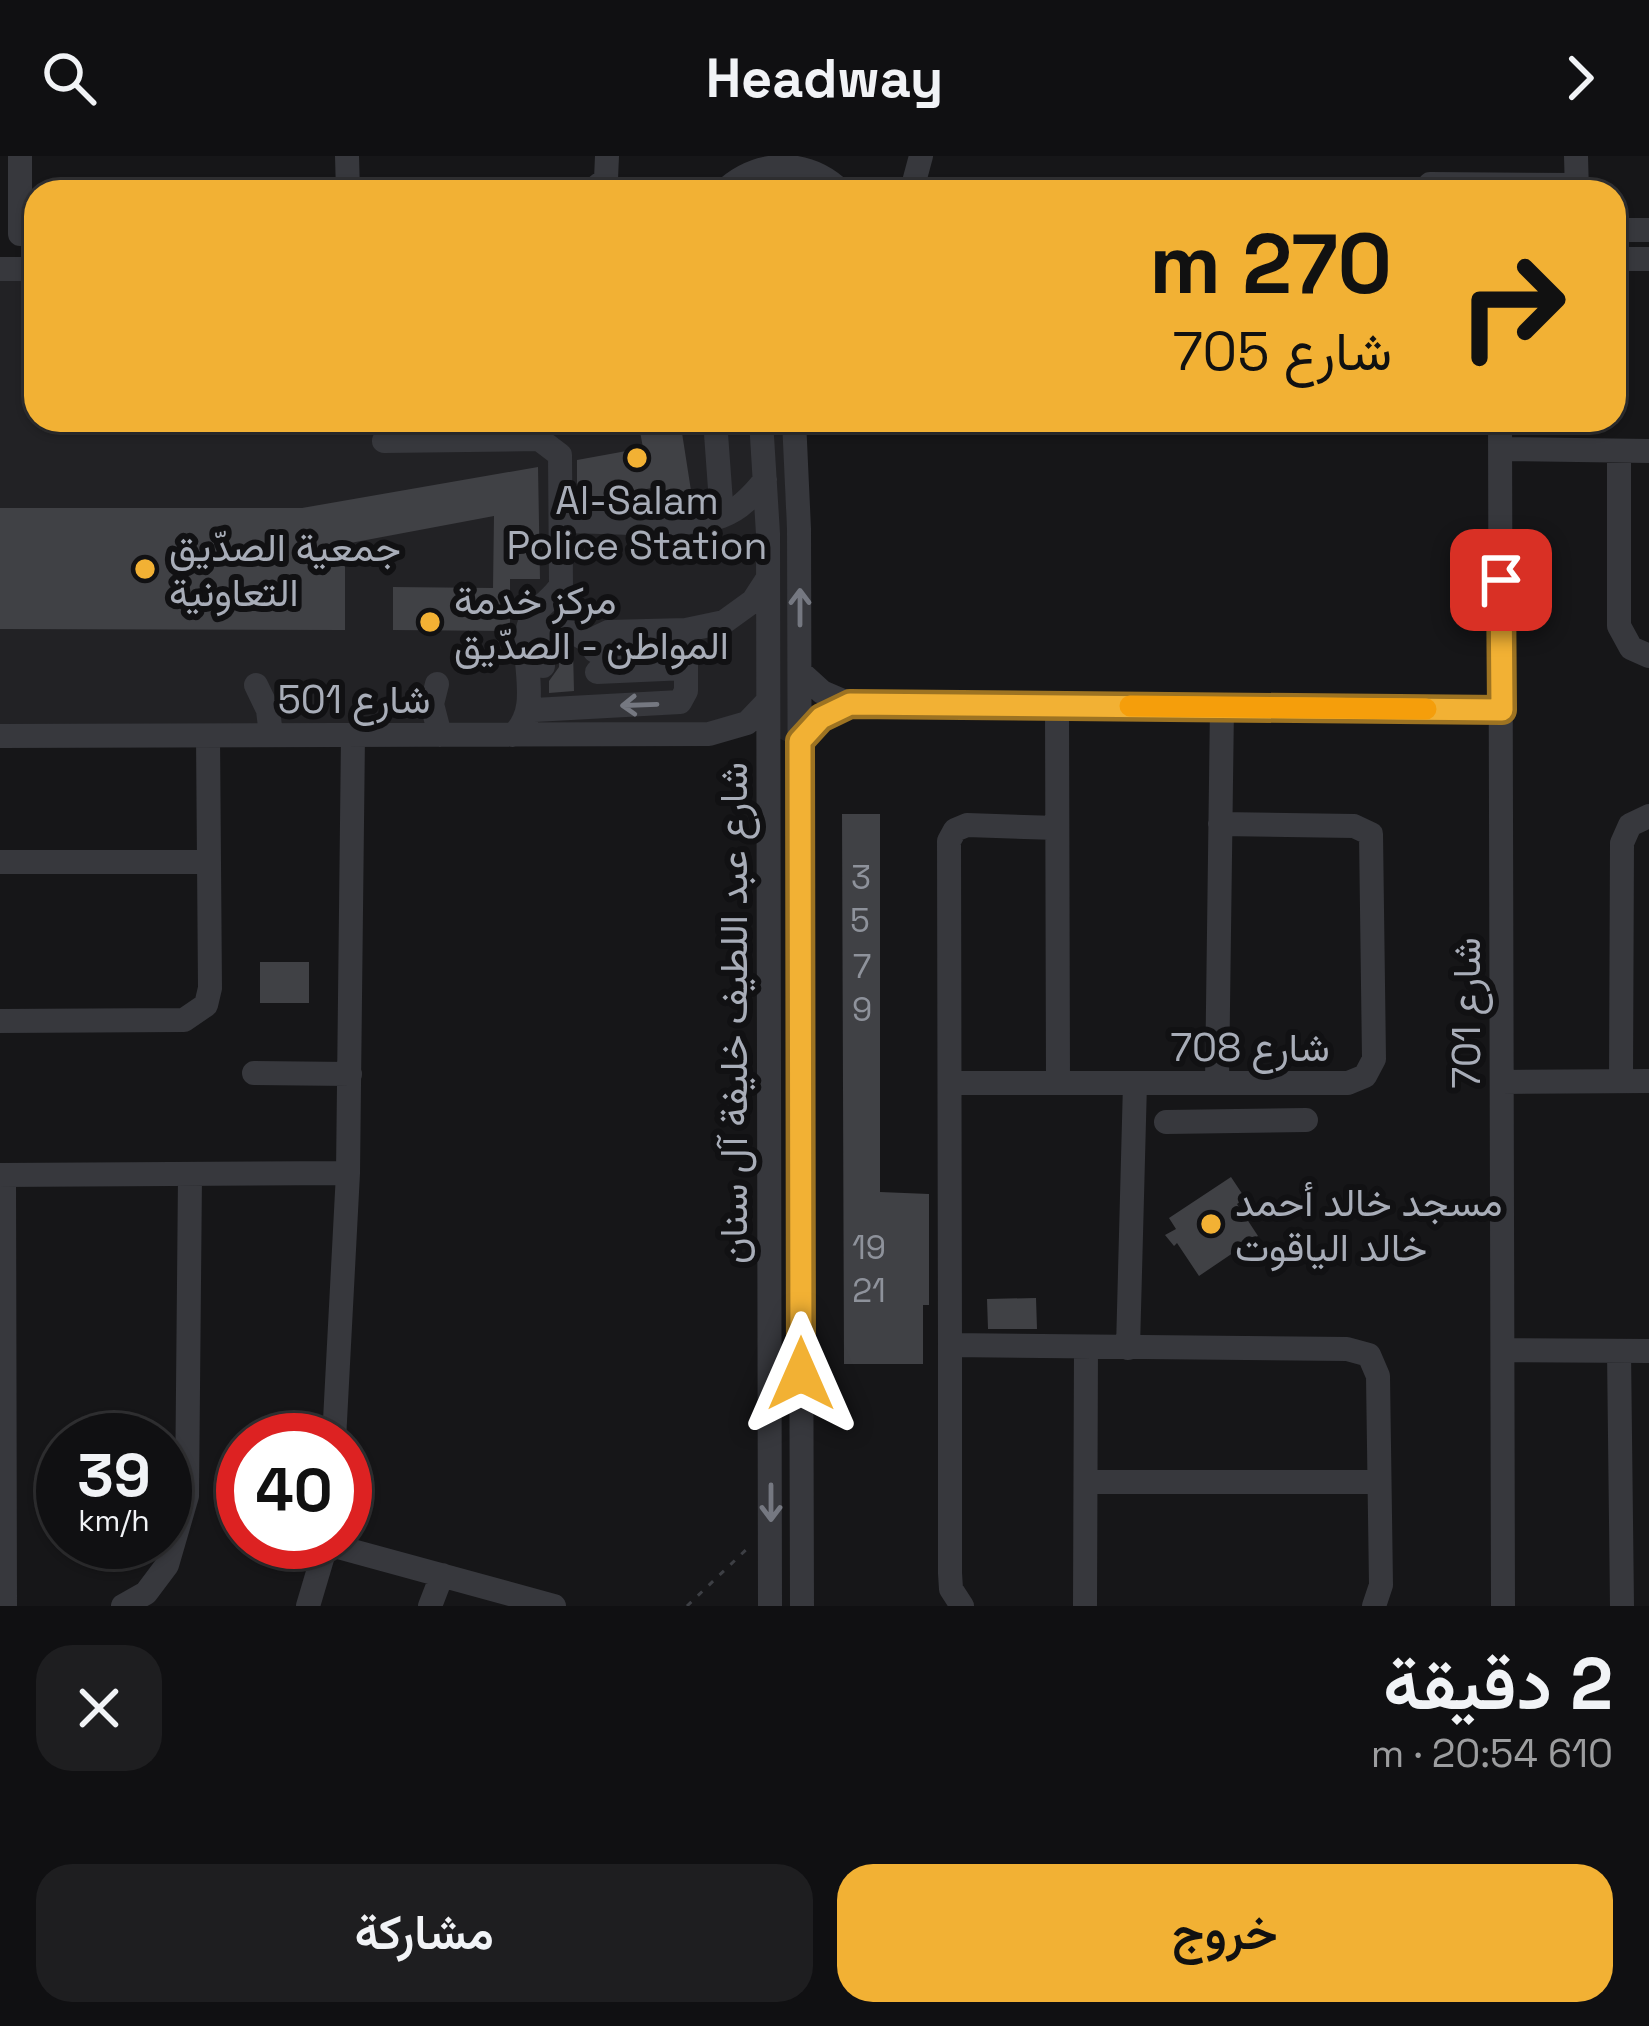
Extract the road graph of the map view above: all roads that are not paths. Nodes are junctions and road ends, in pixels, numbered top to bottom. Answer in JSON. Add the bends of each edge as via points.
{"nodes":[{"id":1,"x":20,"y":156,"type":"edge"},
{"id":2,"x":758,"y":164,"type":"edge"},
{"id":3,"x":827,"y":175,"type":"edge"},
{"id":4,"x":19,"y":234,"type":"edge"},
{"id":5,"x":716,"y":432,"type":"edge"},
{"id":6,"x":762,"y":432,"type":"edge"},
{"id":7,"x":794,"y":432,"type":"edge"},
{"id":8,"x":1500,"y":432,"type":"edge"},
{"id":9,"x":385,"y":441,"type":"dead end"},
{"id":10,"x":1501,"y":449,"type":"junction"},
{"id":11,"x":1618,"y":451,"type":"junction"},
{"id":12,"x":1649,"y":451,"type":"edge"},
{"id":13,"x":765,"y":479,"type":"junction"},
{"id":14,"x":722,"y":516,"type":"junction"},
{"id":15,"x":562,"y":520,"type":"junction"},
{"id":16,"x":766,"y":581,"type":"junction"},
{"id":17,"x":686,"y":649,"type":"junction"},
{"id":18,"x":1649,"y":656,"type":"edge"},
{"id":19,"x":596,"y":662,"type":"dead end"},
{"id":20,"x":800,"y":672,"type":"junction"},
{"id":21,"x":437,"y":684,"type":"dead end"},
{"id":22,"x":256,"y":686,"type":"dead end"},
{"id":23,"x":767,"y":702,"type":"junction"},
{"id":24,"x":850,"y":704,"type":"junction"},
{"id":25,"x":1057,"y":706,"type":"junction"},
{"id":26,"x":1222,"y":706,"type":"junction"},
{"id":27,"x":1502,"y":710,"type":"junction"},
{"id":28,"x":524,"y":720,"type":"junction"},
{"id":29,"x":709,"y":734,"type":"junction"},
{"id":30,"x":271,"y":735,"type":"junction"},
{"id":31,"x":352,"y":735,"type":"junction"},
{"id":32,"x":440,"y":735,"type":"junction"},
{"id":33,"x":0,"y":736,"type":"edge"},
{"id":34,"x":208,"y":736,"type":"junction"},
{"id":35,"x":800,"y":741,"type":"junction"},
{"id":36,"x":767,"y":768,"type":"junction"},
{"id":37,"x":1649,"y":816,"type":"edge"},
{"id":38,"x":1220,"y":824,"type":"junction"},
{"id":39,"x":1057,"y":828,"type":"junction"},
{"id":40,"x":0,"y":862,"type":"edge"},
{"id":41,"x":209,"y":862,"type":"junction"},
{"id":42,"x":0,"y":1021,"type":"edge"},
{"id":43,"x":254,"y":1073,"type":"dead end"},
{"id":44,"x":350,"y":1074,"type":"junction"},
{"id":45,"x":800,"y":1074,"type":"junction"},
{"id":46,"x":1621,"y":1081,"type":"junction"},
{"id":47,"x":1649,"y":1081,"type":"edge"},
{"id":48,"x":1058,"y":1082,"type":"junction"},
{"id":49,"x":1502,"y":1082,"type":"junction"},
{"id":50,"x":769,"y":1083,"type":"junction"},
{"id":51,"x":950,"y":1083,"type":"junction"},
{"id":52,"x":1135,"y":1083,"type":"junction"},
{"id":53,"x":1206,"y":1083,"type":"junction"},
{"id":54,"x":1306,"y":1120,"type":"dead end"},
{"id":55,"x":1166,"y":1122,"type":"dead end"},
{"id":56,"x":1193,"y":1122,"type":"junction"},
{"id":57,"x":348,"y":1173,"type":"junction"},
{"id":58,"x":2,"y":1174,"type":"edge"},
{"id":59,"x":190,"y":1176,"type":"junction"},
{"id":60,"x":800,"y":1232,"type":"junction"},
{"id":61,"x":950,"y":1345,"type":"junction"},
{"id":62,"x":1086,"y":1348,"type":"junction"},
{"id":63,"x":1128,"y":1348,"type":"junction"},
{"id":64,"x":1503,"y":1350,"type":"junction"},
{"id":65,"x":1619,"y":1351,"type":"junction"},
{"id":66,"x":1649,"y":1351,"type":"edge"},
{"id":67,"x":2,"y":1367,"type":"edge"},
{"id":68,"x":335,"y":1413,"type":"edge"},
{"id":69,"x":1086,"y":1482,"type":"junction"},
{"id":70,"x":1378,"y":1482,"type":"junction"},
{"id":71,"x":372,"y":1556,"type":"edge"},
{"id":72,"x":319,"y":1569,"type":"edge"},
{"id":73,"x":442,"y":1575,"type":"junction"},
{"id":74,"x":5,"y":1606,"type":"edge"},
{"id":75,"x":123,"y":1606,"type":"edge"},
{"id":76,"x":308,"y":1606,"type":"edge"},
{"id":77,"x":430,"y":1606,"type":"edge"},
{"id":78,"x":554,"y":1606,"type":"edge"},
{"id":79,"x":770,"y":1606,"type":"edge"},
{"id":80,"x":802,"y":1606,"type":"edge"},
{"id":81,"x":962,"y":1606,"type":"edge"},
{"id":82,"x":1085,"y":1606,"type":"edge"},
{"id":83,"x":1374,"y":1606,"type":"edge"},
{"id":84,"x":1502,"y":1606,"type":"edge"},
{"id":85,"x":1622,"y":1606,"type":"edge"}],
"edges":[{"from":1,"to":4,"type":"street"},
{"from":2,"to":3,"type":"street"},
{"from":5,"to":14,"type":"street"},
{"from":6,"to":13,"type":"street","name":"شارع عبد اللطيف خليفة آل سنان"},
{"from":20,"to":7,"type":"street","name":"شارع عبد اللطيف خليفة آل سنان","one_way":true},
{"from":8,"to":10,"type":"street","name":"شارع 701"},
{"from":9,"to":15,"type":"street","via":[[548,442],[562,463]]},
{"from":10,"to":11,"type":"street"},
{"from":10,"to":27,"type":"street","name":"شارع 701"},
{"from":11,"to":12,"type":"street"},
{"from":11,"to":18,"type":"street","via":[[1619,626],[1631,648]]},
{"from":13,"to":14,"type":"street"},
{"from":13,"to":16,"type":"street","name":"شارع عبد اللطيف خليفة آل سنان"},
{"from":14,"to":15,"type":"street"},
{"from":15,"to":28,"type":"street","via":[[561,585],[528,628]]},
{"from":16,"to":17,"type":"street","via":[[753,601]]},
{"from":16,"to":23,"type":"street","name":"شارع عبد اللطيف خليفة آل سنان"},
{"from":17,"to":19,"type":"street"},
{"from":17,"to":28,"type":"street","one_way":true,"via":[[686,696],[675,704]]},
{"from":17,"to":28,"type":"street","via":[[608,632],[589,641],[548,630],[543,702]]},
{"from":20,"to":24,"type":"street"},
{"from":20,"to":35,"type":"street","name":"شارع عبد اللطيف خليفة آل سنان"},
{"from":21,"to":32,"type":"street","via":[[432,704]]},
{"from":22,"to":30,"type":"street"},
{"from":23,"to":29,"type":"street","name":"شارع 501","via":[[747,722]]},
{"from":23,"to":36,"type":"street","name":"شارع عبد اللطيف خليفة آل سنان"},
{"from":24,"to":25,"type":"street"},
{"from":24,"to":35,"type":"street"},
{"from":25,"to":26,"type":"street"},
{"from":25,"to":39,"type":"street"},
{"from":26,"to":27,"type":"street"},
{"from":26,"to":38,"type":"street"},
{"from":27,"to":49,"type":"street","name":"شارع 701"},
{"from":28,"to":29,"type":"street","name":"شارع 501"},
{"from":28,"to":32,"type":"street","name":"شارع 501"},
{"from":29,"to":36,"type":"street","name":"شارع 501","via":[[743,746]]},
{"from":30,"to":31,"type":"street","name":"شارع 501"},
{"from":30,"to":34,"type":"street","name":"شارع 501"},
{"from":31,"to":32,"type":"street","name":"شارع 501"},
{"from":31,"to":44,"type":"street"},
{"from":33,"to":34,"type":"street","name":"شارع 501"},
{"from":34,"to":41,"type":"street"},
{"from":35,"to":45,"type":"street","name":"شارع عبد اللطيف خليفة آل سنان"},
{"from":36,"to":50,"type":"street","name":"شارع عبد اللطيف خليفة آل سنان"},
{"from":37,"to":46,"type":"street","via":[[1630,825],[1622,843]]},
{"from":38,"to":53,"type":"street"},
{"from":38,"to":53,"type":"street","name":"شارع 708","via":[[1359,826],[1372,834],[1374,1053],[1369,1071],[1354,1082]]},
{"from":39,"to":48,"type":"street"},
{"from":39,"to":51,"type":"street","via":[[967,825],[951,835]]},
{"from":40,"to":41,"type":"street"},
{"from":41,"to":42,"type":"street","via":[[210,988],[200,1012],[175,1021]]},
{"from":43,"to":44,"type":"street"},
{"from":44,"to":57,"type":"street"},
{"from":45,"to":50,"type":"street"},
{"from":45,"to":60,"type":"street","name":"شارع عبد اللطيف خليفة آل سنان"},
{"from":46,"to":47,"type":"street"},
{"from":46,"to":49,"type":"street"},
{"from":48,"to":51,"type":"street","name":"شارع 708"},
{"from":48,"to":52,"type":"street","name":"شارع 708"},
{"from":49,"to":64,"type":"street","name":"شارع 701"},
{"from":50,"to":60,"type":"street","via":[[789,1107],[790,1190]]},
{"from":50,"to":79,"type":"street","name":"شارع عبد اللطيف خليفة آل سنان","one_way":true},
{"from":51,"to":61,"type":"street"},
{"from":52,"to":53,"type":"street","name":"شارع 708"},
{"from":52,"to":63,"type":"street"},
{"from":53,"to":56,"type":"street"},
{"from":54,"to":56,"type":"street"},
{"from":55,"to":56,"type":"street"},
{"from":57,"to":59,"type":"street"},
{"from":57,"to":68,"type":"street"},
{"from":58,"to":59,"type":"street"},
{"from":58,"to":67,"type":"street"},
{"from":59,"to":75,"type":"street","via":[[188,1496],[167,1565],[146,1593]]},
{"from":60,"to":80,"type":"street","name":"شارع عبد اللطيف خليفة آل سنان"},
{"from":61,"to":62,"type":"street"},
{"from":61,"to":81,"type":"street","via":[[950,1574]]},
{"from":62,"to":63,"type":"street"},
{"from":62,"to":69,"type":"street"},
{"from":63,"to":70,"type":"street","via":[[1359,1350],[1378,1376]]},
{"from":64,"to":65,"type":"street"},
{"from":64,"to":84,"type":"street","name":"شارع 701"},
{"from":65,"to":66,"type":"street"},
{"from":65,"to":85,"type":"street"},
{"from":67,"to":74,"type":"street"},
{"from":69,"to":70,"type":"street"},
{"from":69,"to":82,"type":"street"},
{"from":70,"to":83,"type":"street","via":[[1381,1585]]},
{"from":71,"to":73,"type":"street"},
{"from":72,"to":76,"type":"street"},
{"from":73,"to":77,"type":"street"},
{"from":73,"to":78,"type":"street"}]}
